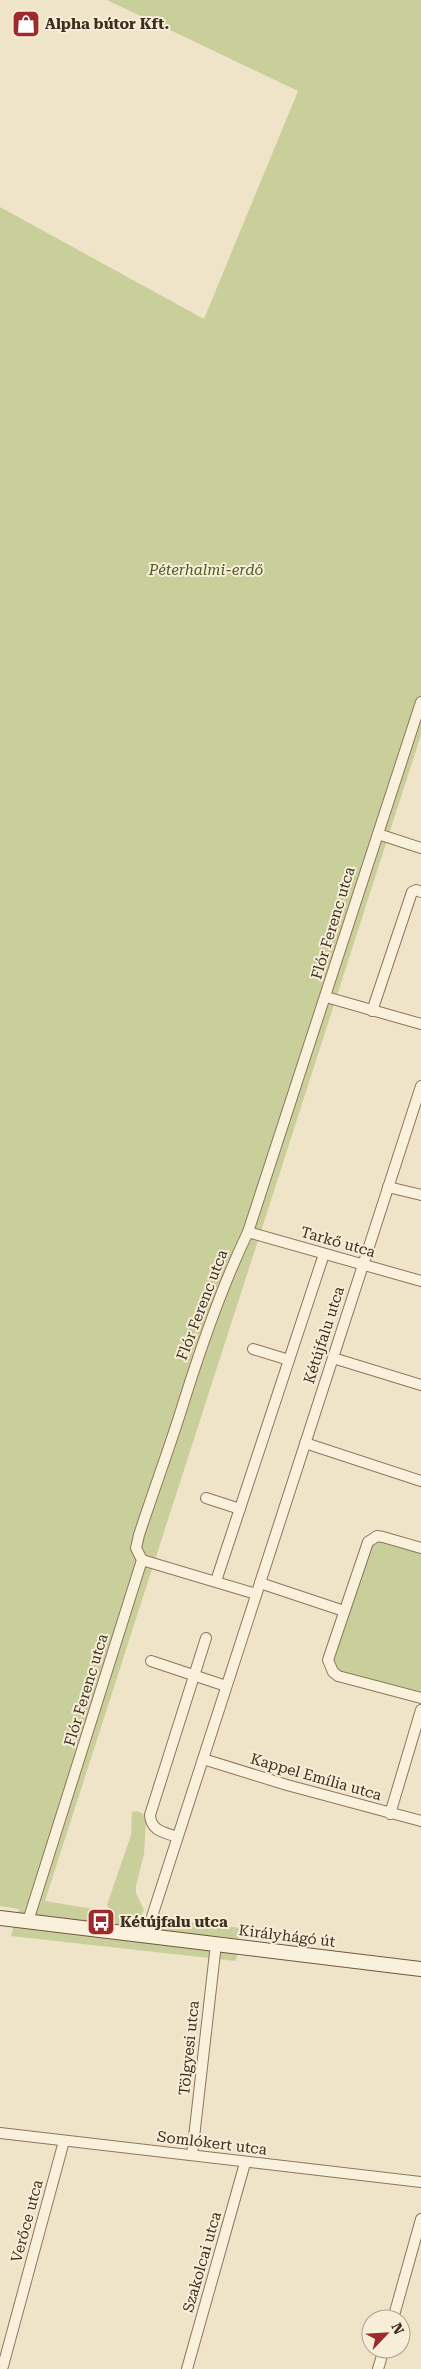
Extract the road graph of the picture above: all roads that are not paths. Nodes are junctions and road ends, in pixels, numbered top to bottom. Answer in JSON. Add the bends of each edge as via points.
{"nodes":[{"id":1,"x":421,"y":702,"type":"edge"},
{"id":2,"x":378,"y":834,"type":"junction"},
{"id":3,"x":421,"y":848,"type":"edge"},
{"id":4,"x":421,"y":892,"type":"edge"},
{"id":5,"x":326,"y":997,"type":"junction"},
{"id":6,"x":372,"y":1010,"type":"junction"},
{"id":7,"x":421,"y":1024,"type":"edge"},
{"id":8,"x":421,"y":1086,"type":"edge"},
{"id":9,"x":418,"y":1108,"type":"edge"},
{"id":10,"x":388,"y":1187,"type":"junction"},
{"id":11,"x":421,"y":1195,"type":"edge"},
{"id":12,"x":248,"y":1232,"type":"junction"},
{"id":13,"x":324,"y":1254,"type":"junction"},
{"id":14,"x":363,"y":1266,"type":"junction"},
{"id":15,"x":421,"y":1281,"type":"edge"},
{"id":16,"x":253,"y":1349,"type":"dead end"},
{"id":17,"x":333,"y":1358,"type":"junction"},
{"id":18,"x":289,"y":1360,"type":"junction"},
{"id":19,"x":421,"y":1385,"type":"edge"},
{"id":20,"x":305,"y":1444,"type":"junction"},
{"id":21,"x":421,"y":1481,"type":"edge"},
{"id":22,"x":206,"y":1498,"type":"dead end"},
{"id":23,"x":240,"y":1509,"type":"junction"},
{"id":24,"x":421,"y":1548,"type":"edge"},
{"id":25,"x":142,"y":1560,"type":"junction"},
{"id":26,"x":216,"y":1581,"type":"junction"},
{"id":27,"x":260,"y":1583,"type":"junction"},
{"id":28,"x":256,"y":1594,"type":"junction"},
{"id":29,"x":344,"y":1611,"type":"junction"},
{"id":30,"x":206,"y":1638,"type":"dead end"},
{"id":31,"x":150,"y":1661,"type":"dead end"},
{"id":32,"x":194,"y":1676,"type":"junction"},
{"id":33,"x":226,"y":1686,"type":"junction"},
{"id":34,"x":421,"y":1698,"type":"edge"},
{"id":35,"x":421,"y":1710,"type":"edge"},
{"id":36,"x":203,"y":1759,"type":"junction"},
{"id":37,"x":390,"y":1814,"type":"junction"},
{"id":38,"x":421,"y":1821,"type":"edge"},
{"id":39,"x":177,"y":1837,"type":"junction"},
{"id":40,"x":0,"y":1918,"type":"edge"},
{"id":41,"x":28,"y":1921,"type":"junction"},
{"id":42,"x":146,"y":1935,"type":"junction"},
{"id":43,"x":216,"y":1944,"type":"junction"},
{"id":44,"x":421,"y":1969,"type":"edge"},
{"id":45,"x":0,"y":2133,"type":"edge"},
{"id":46,"x":64,"y":2141,"type":"junction"},
{"id":47,"x":192,"y":2155,"type":"junction"},
{"id":48,"x":245,"y":2163,"type":"junction"},
{"id":49,"x":421,"y":2182,"type":"edge"},
{"id":50,"x":421,"y":2219,"type":"edge"},
{"id":51,"x":396,"y":2309,"type":"edge"},
{"id":52,"x":1,"y":2366,"type":"edge"},
{"id":53,"x":13,"y":2369,"type":"edge"},
{"id":54,"x":187,"y":2369,"type":"edge"}],
"edges":[{"from":1,"to":2,"type":"street","name":"Flór Ferenc utca"},
{"from":2,"to":3,"type":"street"},
{"from":2,"to":5,"type":"street","name":"Flór Ferenc utca"},
{"from":4,"to":6,"type":"street","via":[[412,892]]},
{"from":5,"to":6,"type":"street"},
{"from":5,"to":12,"type":"street","name":"Flór Ferenc utca"},
{"from":6,"to":7,"type":"street"},
{"from":8,"to":9,"type":"street","name":"Kétújfalu utca"},
{"from":9,"to":10,"type":"street","name":"Kétújfalu utca"},
{"from":10,"to":11,"type":"street"},
{"from":10,"to":14,"type":"street","name":"Kétújfalu utca"},
{"from":12,"to":13,"type":"street","name":"Tarkő utca"},
{"from":12,"to":25,"type":"street","name":"Flór Ferenc utca","via":[[227,1275],[199,1349],[139,1535],[136,1548]]},
{"from":13,"to":14,"type":"street","name":"Tarkő utca"},
{"from":13,"to":18,"type":"street","name":"Kétújfalu utca"},
{"from":14,"to":15,"type":"street","name":"Tarkő utca"},
{"from":14,"to":17,"type":"street","name":"Kétújfalu utca"},
{"from":16,"to":18,"type":"street","name":"Kétújfalu utca"},
{"from":17,"to":19,"type":"street"},
{"from":17,"to":20,"type":"street","name":"Kétújfalu utca"},
{"from":18,"to":23,"type":"street","name":"Kétújfalu utca"},
{"from":20,"to":21,"type":"street"},
{"from":20,"to":27,"type":"street","name":"Kétújfalu utca"},
{"from":22,"to":23,"type":"street"},
{"from":23,"to":26,"type":"street","name":"Kétújfalu utca"},
{"from":24,"to":29,"type":"street","via":[[377,1536],[368,1542]]},
{"from":25,"to":26,"type":"street"},
{"from":25,"to":41,"type":"street","name":"Flór Ferenc utca"},
{"from":26,"to":28,"type":"street"},
{"from":27,"to":28,"type":"street","name":"Kétújfalu utca"},
{"from":27,"to":29,"type":"street"},
{"from":28,"to":33,"type":"street","name":"Kétújfalu utca"},
{"from":29,"to":34,"type":"street","via":[[328,1660],[333,1672]]},
{"from":30,"to":32,"type":"street"},
{"from":31,"to":32,"type":"street"},
{"from":32,"to":33,"type":"street"},
{"from":32,"to":39,"type":"street","via":[[150,1815],[154,1829]]},
{"from":33,"to":36,"type":"street","name":"Kétújfalu utca"},
{"from":35,"to":37,"type":"street"},
{"from":36,"to":37,"type":"street","name":"Kappel Emília utca"},
{"from":36,"to":39,"type":"street","name":"Kétújfalu utca"},
{"from":37,"to":38,"type":"street","name":"Kappel Emília utca"},
{"from":39,"to":42,"type":"street","name":"Kétújfalu utca"},
{"from":40,"to":41,"type":"street","name":"Királyhágó út"},
{"from":41,"to":42,"type":"street","name":"Királyhágó út"},
{"from":42,"to":43,"type":"street","name":"Királyhágó út"},
{"from":43,"to":44,"type":"street","name":"Királyhágó út"},
{"from":43,"to":47,"type":"street","name":"Tölgyesi utca"},
{"from":45,"to":46,"type":"street","name":"Somlókert utca"},
{"from":46,"to":47,"type":"street","name":"Somlókert utca"},
{"from":46,"to":52,"type":"street","name":"Verőce utca"},
{"from":47,"to":48,"type":"street","name":"Somlókert utca"},
{"from":48,"to":49,"type":"street","name":"Somlókert utca"},
{"from":48,"to":54,"type":"street","name":"Szakolcai utca"},
{"from":50,"to":51,"type":"street"},
{"from":52,"to":53,"type":"street"}]}
